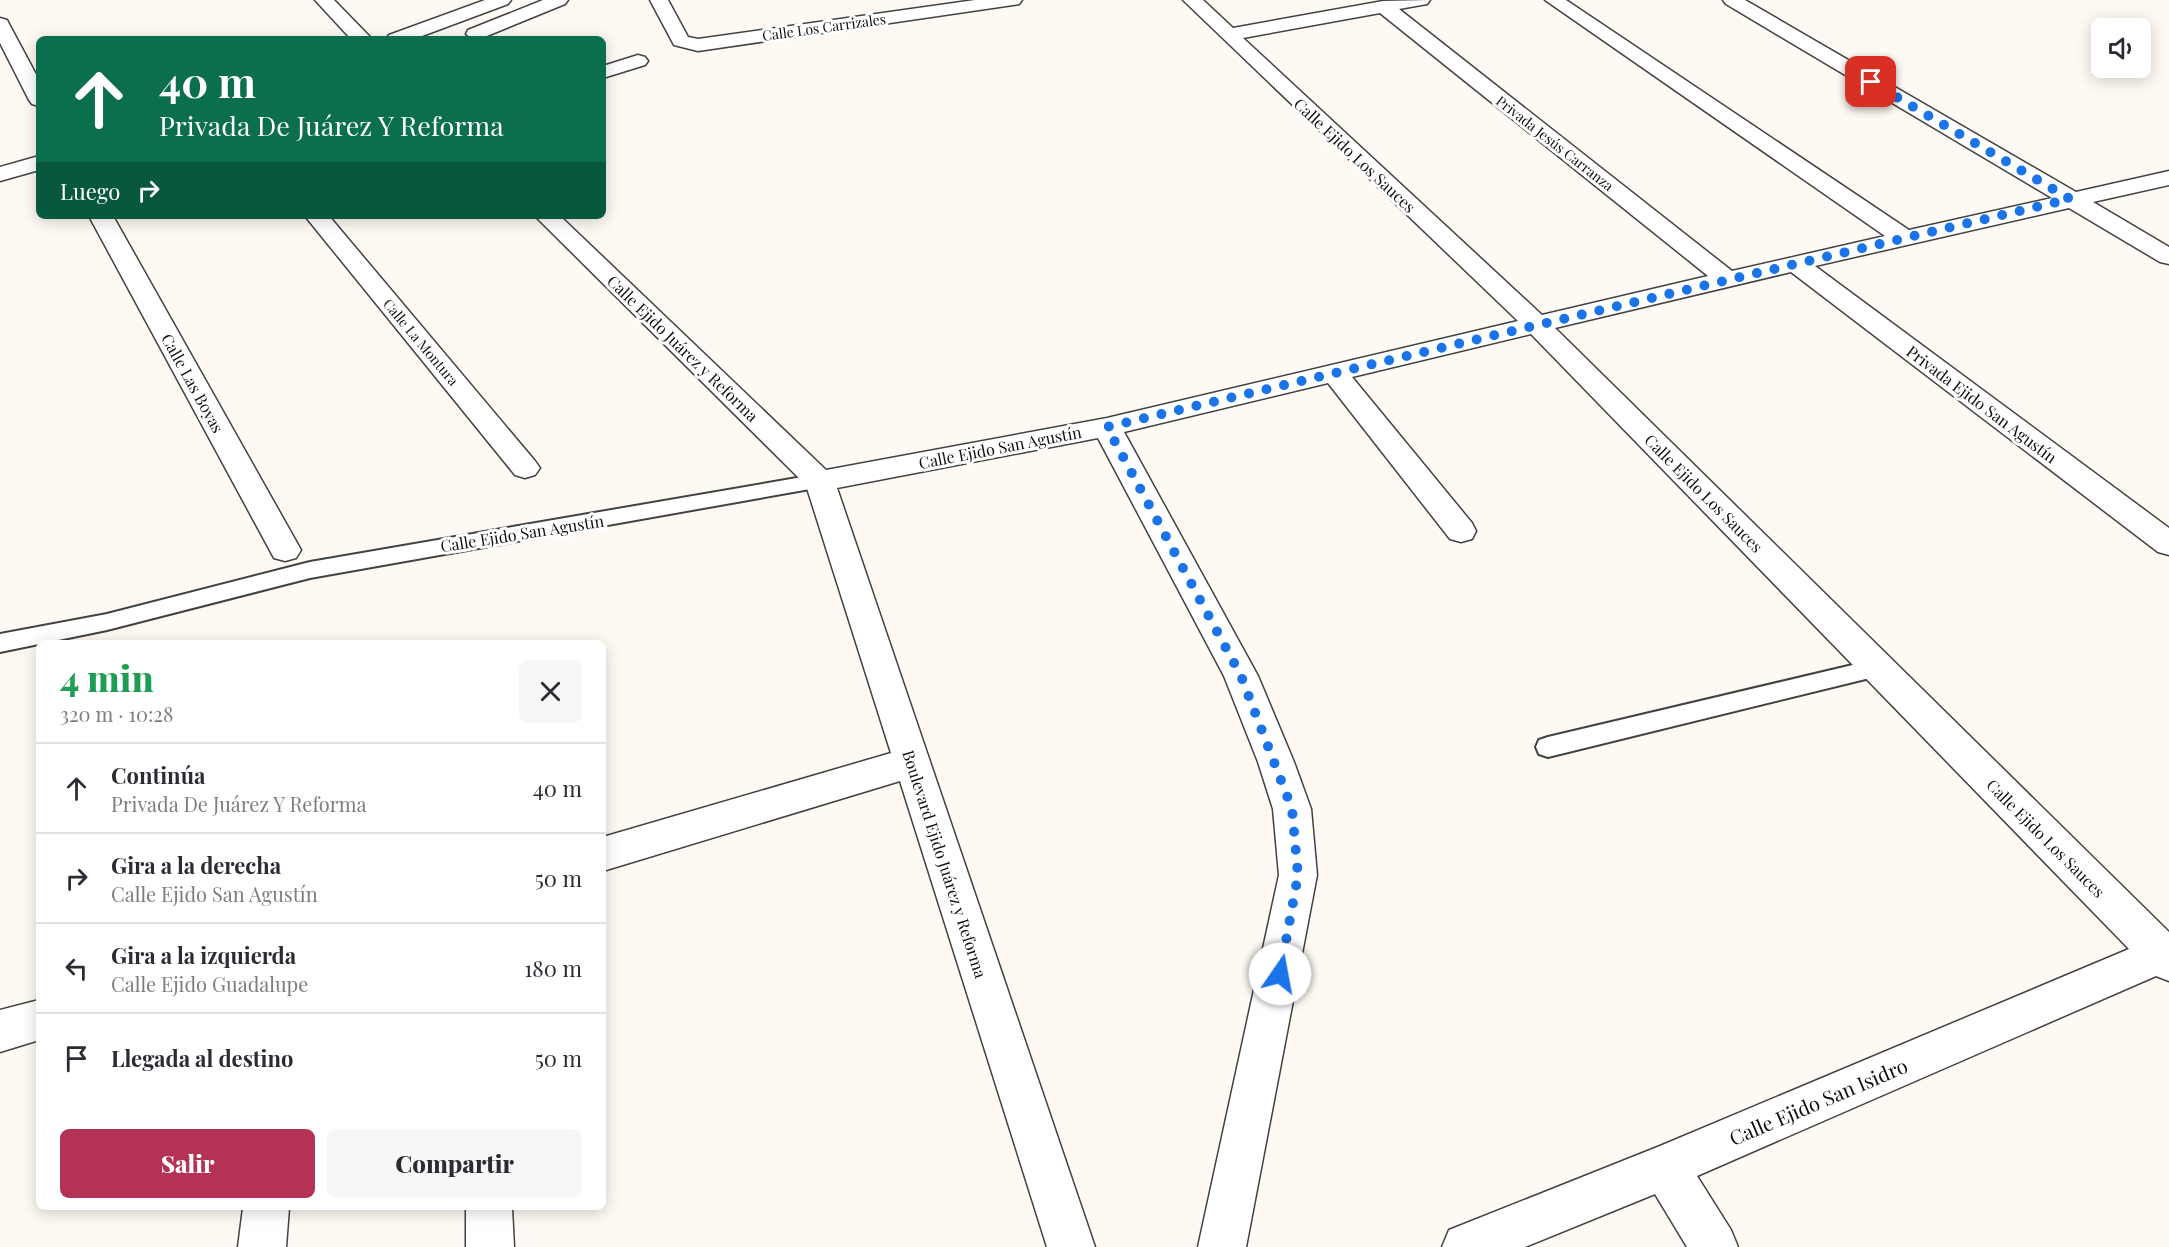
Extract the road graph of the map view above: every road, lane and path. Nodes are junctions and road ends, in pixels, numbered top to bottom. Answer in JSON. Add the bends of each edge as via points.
{"nodes":[{"id":1,"x":324,"y":0,"type":"edge"},
{"id":2,"x":502,"y":0,"type":"edge"},
{"id":3,"x":560,"y":0,"type":"edge"},
{"id":4,"x":659,"y":0,"type":"edge"},
{"id":5,"x":1013,"y":0,"type":"edge"},
{"id":6,"x":1192,"y":0,"type":"edge"},
{"id":7,"x":1421,"y":0,"type":"edge"},
{"id":8,"x":1554,"y":0,"type":"edge"},
{"id":9,"x":1732,"y":0,"type":"edge"},
{"id":10,"x":1383,"y":6,"type":"junction"},
{"id":11,"x":0,"y":24,"type":"edge"},
{"id":12,"x":1228,"y":35,"type":"junction"},
{"id":13,"x":359,"y":36,"type":"edge"},
{"id":14,"x":404,"y":36,"type":"edge"},
{"id":15,"x":467,"y":36,"type":"edge"},
{"id":16,"x":638,"y":61,"type":"dead end"},
{"id":17,"x":606,"y":71,"type":"edge"},
{"id":18,"x":36,"y":94,"type":"edge"},
{"id":19,"x":36,"y":144,"type":"edge"},
{"id":20,"x":0,"y":153,"type":"edge"},
{"id":21,"x":36,"y":164,"type":"edge"},
{"id":22,"x":0,"y":174,"type":"edge"},
{"id":23,"x":2169,"y":178,"type":"edge"},
{"id":24,"x":2070,"y":199,"type":"junction"},
{"id":25,"x":103,"y":219,"type":"edge"},
{"id":26,"x":319,"y":219,"type":"edge"},
{"id":27,"x":550,"y":219,"type":"edge"},
{"id":28,"x":1904,"y":238,"type":"junction"},
{"id":29,"x":2169,"y":257,"type":"edge"},
{"id":30,"x":1795,"y":263,"type":"junction"},
{"id":31,"x":1727,"y":279,"type":"junction"},
{"id":32,"x":1537,"y":325,"type":"junction"},
{"id":33,"x":1335,"y":374,"type":"junction"},
{"id":34,"x":1107,"y":427,"type":"junction"},
{"id":35,"x":525,"y":468,"type":"dead end"},
{"id":36,"x":820,"y":481,"type":"junction"},
{"id":37,"x":1461,"y":531,"type":"dead end"},
{"id":38,"x":2169,"y":544,"type":"edge"},
{"id":39,"x":285,"y":550,"type":"dead end"},
{"id":40,"x":0,"y":643,"type":"edge"},
{"id":41,"x":1878,"y":668,"type":"junction"},
{"id":42,"x":1548,"y":747,"type":"dead end"},
{"id":43,"x":912,"y":762,"type":"junction"},
{"id":44,"x":606,"y":853,"type":"edge"},
{"id":45,"x":2166,"y":956,"type":"edge"},
{"id":46,"x":36,"y":1021,"type":"edge"},
{"id":47,"x":0,"y":1031,"type":"edge"},
{"id":48,"x":1665,"y":1167,"type":"junction"},
{"id":49,"x":266,"y":1210,"type":"edge"},
{"id":50,"x":489,"y":1210,"type":"edge"},
{"id":51,"x":262,"y":1247,"type":"edge"},
{"id":52,"x":490,"y":1247,"type":"edge"},
{"id":53,"x":1071,"y":1247,"type":"edge"},
{"id":54,"x":1222,"y":1247,"type":"edge"},
{"id":55,"x":1466,"y":1247,"type":"edge"},
{"id":56,"x":1714,"y":1247,"type":"edge"}],
"edges":[{"from":1,"to":13,"type":"street"},
{"from":2,"to":14,"type":"street"},
{"from":3,"to":15,"type":"street"},
{"from":4,"to":5,"type":"street","name":"Calle Los Carrizales","via":[[681,41],[698,45]]},
{"from":6,"to":12,"type":"street","name":"Calle Ejido Los Sauces"},
{"from":7,"to":10,"type":"street"},
{"from":8,"to":28,"type":"street"},
{"from":9,"to":24,"type":"street"},
{"from":10,"to":12,"type":"street"},
{"from":10,"to":31,"type":"street","name":"Privada Jesús Carranza"},
{"from":11,"to":18,"type":"street"},
{"from":12,"to":32,"type":"street","name":"Calle Ejido Los Sauces"},
{"from":16,"to":17,"type":"street"},
{"from":19,"to":20,"type":"street"},
{"from":21,"to":22,"type":"street"},
{"from":23,"to":24,"type":"street","name":"Calle Ejido San Agustín"},
{"from":24,"to":28,"type":"street","name":"Calle Ejido San Agustín"},
{"from":24,"to":29,"type":"street"},
{"from":25,"to":39,"type":"street","name":"Calle Las Boyas"},
{"from":26,"to":35,"type":"street","name":"Calle La Montura"},
{"from":27,"to":36,"type":"street","name":"Calle Ejido Juárez y Reforma"},
{"from":28,"to":30,"type":"street","name":"Calle Ejido San Agustín"},
{"from":30,"to":31,"type":"street","name":"Calle Ejido San Agustín"},
{"from":30,"to":38,"type":"street","name":"Privada Ejido San Agustín"},
{"from":31,"to":32,"type":"street","name":"Calle Ejido San Agustín"},
{"from":32,"to":33,"type":"street","name":"Calle Ejido San Agustín"},
{"from":32,"to":41,"type":"street","name":"Calle Ejido Los Sauces"},
{"from":33,"to":34,"type":"street","name":"Calle Ejido San Agustín"},
{"from":33,"to":37,"type":"street"},
{"from":34,"to":36,"type":"street","name":"Calle Ejido San Agustín"},
{"from":34,"to":54,"type":"street","via":[[1241,676],[1292,809],[1298,875]]},
{"from":36,"to":40,"type":"lane","name":"Calle Ejido San Agustín","via":[[342,564],[107,622]]},
{"from":36,"to":43,"type":"street","name":"Boulevard Ejido Juárez y Reforma"},
{"from":41,"to":42,"type":"lane"},
{"from":41,"to":45,"type":"street","name":"Calle Ejido Los Sauces"},
{"from":43,"to":44,"type":"street"},
{"from":43,"to":53,"type":"street","name":"Boulevard Ejido Juárez y Reforma"},
{"from":45,"to":48,"type":"street","name":"Calle Ejido San Isidro"},
{"from":46,"to":47,"type":"street"},
{"from":48,"to":55,"type":"street","name":"Calle Ejido San Isidro"},
{"from":48,"to":56,"type":"street"},
{"from":49,"to":51,"type":"street"},
{"from":50,"to":52,"type":"street"}]}
